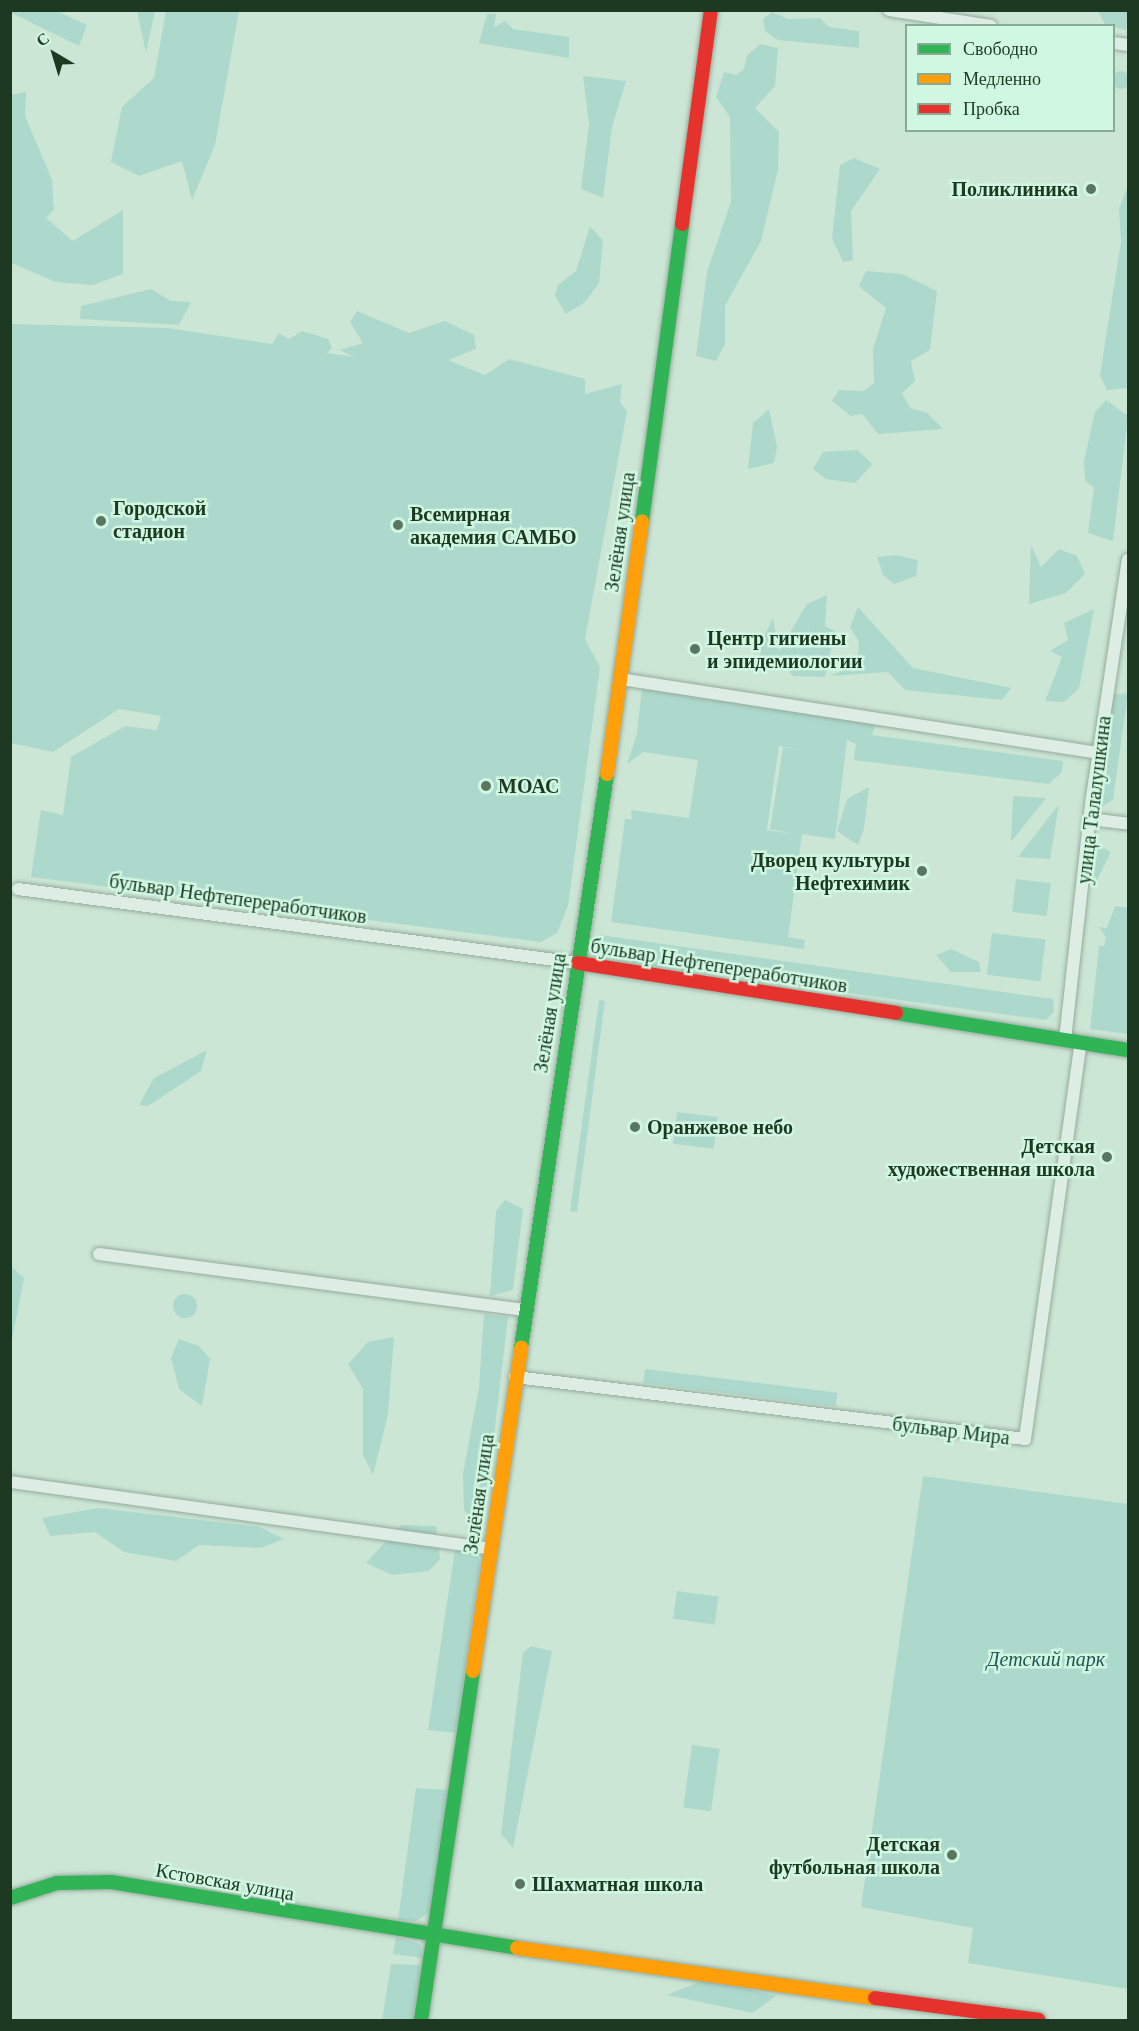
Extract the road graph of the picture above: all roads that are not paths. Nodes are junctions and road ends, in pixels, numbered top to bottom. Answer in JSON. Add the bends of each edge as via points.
{"nodes":[{"id":1,"x":711,"y":10,"type":"edge"},
{"id":2,"x":889,"y":10,"type":"edge"},
{"id":3,"x":979,"y":24,"type":"edge"},
{"id":4,"x":1128,"y":560,"type":"edge"},
{"id":5,"x":621,"y":679,"type":"junction"},
{"id":6,"x":1098,"y":753,"type":"junction"},
{"id":7,"x":1090,"y":819,"type":"junction"},
{"id":8,"x":1128,"y":824,"type":"edge"},
{"id":9,"x":18,"y":889,"type":"dead end"},
{"id":10,"x":578,"y":963,"type":"junction"},
{"id":11,"x":1065,"y":1040,"type":"junction"},
{"id":12,"x":1082,"y":1043,"type":"junction"},
{"id":13,"x":1128,"y":1050,"type":"edge"},
{"id":14,"x":99,"y":1254,"type":"dead end"},
{"id":15,"x":524,"y":1310,"type":"junction"},
{"id":16,"x":515,"y":1377,"type":"junction"},
{"id":17,"x":10,"y":1482,"type":"edge"},
{"id":18,"x":490,"y":1549,"type":"junction"},
{"id":19,"x":10,"y":1898,"type":"edge"},
{"id":20,"x":435,"y":1937,"type":"junction"},
{"id":21,"x":421,"y":2020,"type":"edge"},
{"id":22,"x":1039,"y":2020,"type":"edge"}],
"edges":[{"from":1,"to":5,"type":"main road","name":"Зелёная улица"},
{"from":2,"to":3,"type":"street"},
{"from":4,"to":6,"type":"street","name":"улица Талалушкина"},
{"from":5,"to":6,"type":"street"},
{"from":5,"to":10,"type":"main road","name":"Зелёная улица"},
{"from":6,"to":7,"type":"street","name":"улица Талалушкина"},
{"from":7,"to":8,"type":"street"},
{"from":7,"to":11,"type":"street","name":"улица Талалушкина"},
{"from":9,"to":10,"type":"street","name":"бульвар Нефтепереработчиков"},
{"from":10,"to":11,"type":"main road","name":"бульвар Нефтепереработчиков"},
{"from":10,"to":15,"type":"main road","name":"Зелёная улица"},
{"from":11,"to":12,"type":"main road","name":"бульвар Нефтепереработчиков"},
{"from":12,"to":13,"type":"main road","name":"бульвар Нефтепереработчиков"},
{"from":12,"to":16,"type":"street","name":"бульвар Мира","via":[[1025,1439]]},
{"from":14,"to":15,"type":"street"},
{"from":15,"to":16,"type":"main road","name":"Зелёная улица"},
{"from":16,"to":18,"type":"main road","name":"Зелёная улица"},
{"from":17,"to":18,"type":"street"},
{"from":18,"to":20,"type":"main road","name":"Зелёная улица"},
{"from":19,"to":20,"type":"main road","name":"Кстовская улица","via":[[57,1883],[111,1882]]},
{"from":20,"to":21,"type":"main road","name":"Зелёная улица"},
{"from":20,"to":22,"type":"main road","name":"Кстовская улица"}]}
